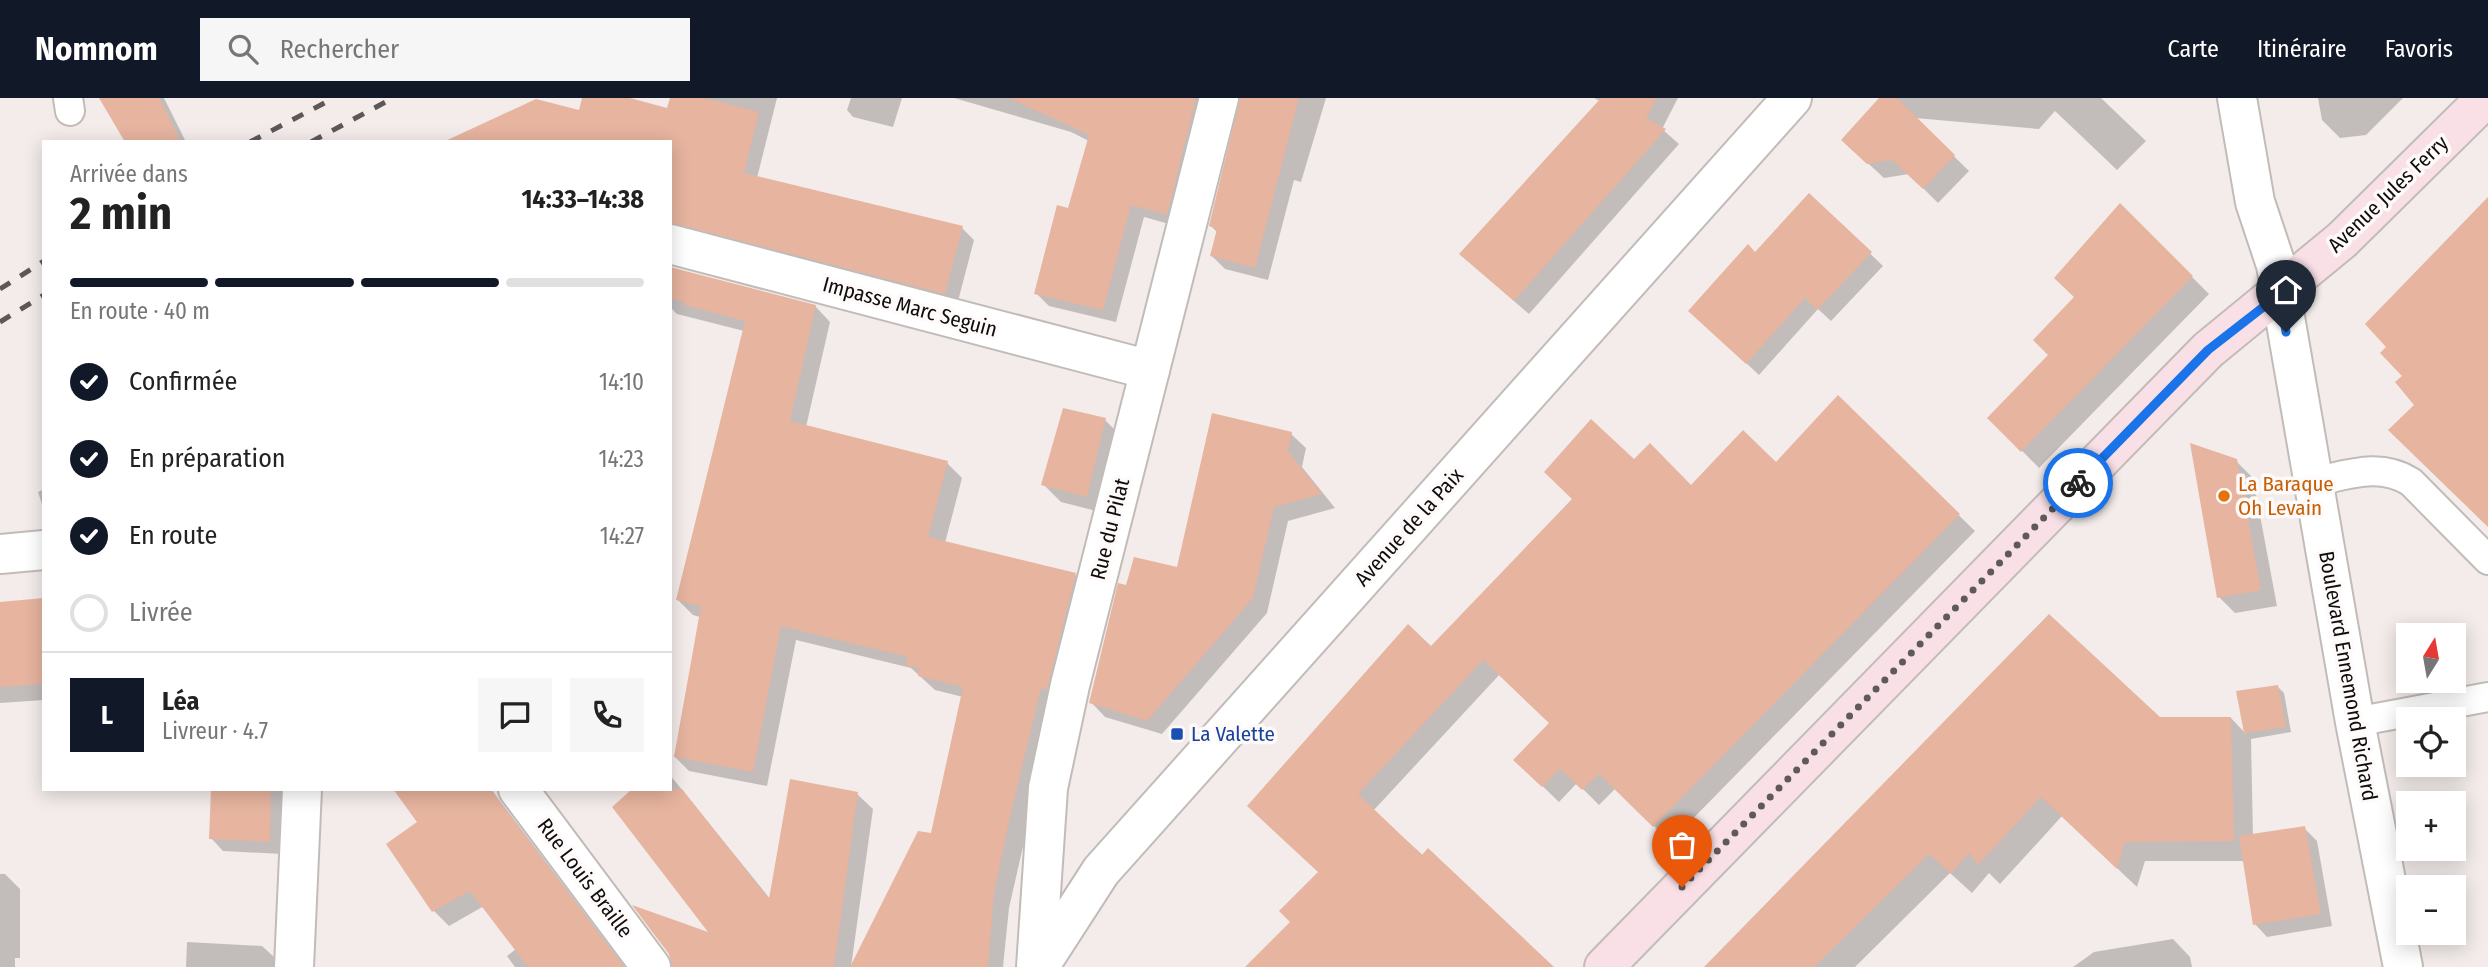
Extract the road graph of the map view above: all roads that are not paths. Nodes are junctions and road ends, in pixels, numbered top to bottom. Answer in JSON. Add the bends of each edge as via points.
{"nodes":[{"id":1,"x":1219,"y":98,"type":"edge"},
{"id":2,"x":1792,"y":98,"type":"edge"},
{"id":3,"x":2237,"y":98,"type":"edge"},
{"id":4,"x":2486,"y":98,"type":"edge"},
{"id":5,"x":672,"y":245,"type":"edge"},
{"id":6,"x":2280,"y":294,"type":"junction"},
{"id":7,"x":1150,"y":370,"type":"junction"},
{"id":8,"x":2313,"y":482,"type":"junction"},
{"id":9,"x":42,"y":550,"type":"edge"},
{"id":10,"x":0,"y":554,"type":"edge"},
{"id":11,"x":2488,"y":560,"type":"edge"},
{"id":12,"x":2485,"y":695,"type":"edge"},
{"id":13,"x":2355,"y":722,"type":"junction"},
{"id":14,"x":302,"y":791,"type":"edge"},
{"id":15,"x":519,"y":791,"type":"edge"},
{"id":16,"x":294,"y":967,"type":"edge"},
{"id":17,"x":651,"y":967,"type":"edge"},
{"id":18,"x":1038,"y":967,"type":"edge"},
{"id":19,"x":1604,"y":967,"type":"edge"},
{"id":20,"x":2403,"y":967,"type":"edge"}],
"edges":[{"from":1,"to":7,"type":"street","name":"Rue du Pilat"},
{"from":2,"to":18,"type":"street","name":"Avenue de la Paix","via":[[1101,871]]},
{"from":3,"to":6,"type":"street","name":"Boulevard Ennemond Richard","via":[[2255,202]]},
{"from":4,"to":6,"type":"main road","name":"Avenue Jules Ferry","via":[[2342,240]]},
{"from":5,"to":7,"type":"street","name":"Impasse Marc Seguin"},
{"from":6,"to":8,"type":"street","name":"Boulevard Ennemond Richard"},
{"from":6,"to":19,"type":"main road","name":"Avenue Jules Ferry","via":[[2208,350]]},
{"from":7,"to":18,"type":"street","name":"Rue du Pilat","via":[[1048,788]]},
{"from":8,"to":11,"type":"lane","via":[[2375,469],[2399,474]]},
{"from":8,"to":13,"type":"street","name":"Boulevard Ennemond Richard"},
{"from":9,"to":10,"type":"street"},
{"from":12,"to":13,"type":"lane"},
{"from":13,"to":20,"type":"street","name":"Boulevard Ennemond Richard"},
{"from":14,"to":16,"type":"street"},
{"from":15,"to":17,"type":"street","name":"Rue Louis Braille"}]}
